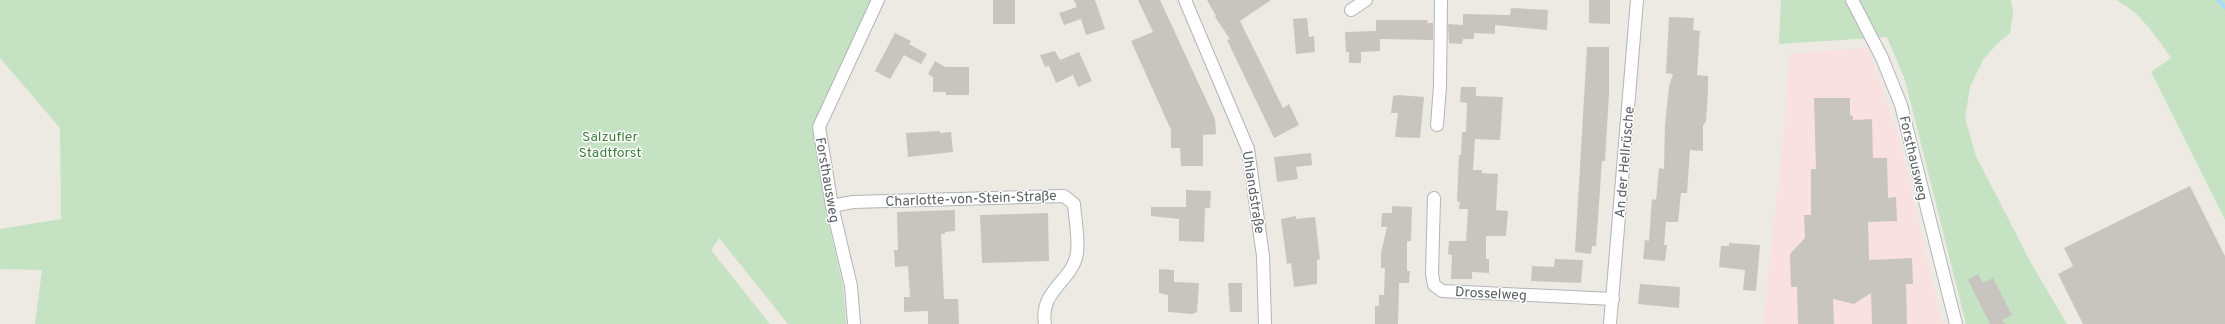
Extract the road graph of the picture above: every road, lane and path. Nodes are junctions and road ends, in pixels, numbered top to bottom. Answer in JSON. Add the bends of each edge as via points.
{"nodes":[{"id":1,"x":878,"y":0,"type":"edge"},
{"id":2,"x":1185,"y":0,"type":"edge"},
{"id":3,"x":1366,"y":0,"type":"edge"},
{"id":4,"x":1441,"y":0,"type":"edge"},
{"id":5,"x":1637,"y":0,"type":"edge"},
{"id":6,"x":1852,"y":0,"type":"edge"},
{"id":7,"x":1351,"y":10,"type":"dead end"},
{"id":8,"x":1437,"y":125,"type":"dead end"},
{"id":9,"x":1434,"y":198,"type":"dead end"},
{"id":10,"x":832,"y":206,"type":"junction"},
{"id":11,"x":1613,"y":299,"type":"junction"},
{"id":12,"x":854,"y":324,"type":"edge"},
{"id":13,"x":1046,"y":324,"type":"edge"},
{"id":14,"x":1265,"y":324,"type":"edge"},
{"id":15,"x":1610,"y":324,"type":"edge"},
{"id":16,"x":1956,"y":324,"type":"edge"}],
"edges":[{"from":1,"to":10,"type":"street","name":"Forsthausweg","via":[[819,127]]},
{"from":2,"to":14,"type":"street","name":"Uhlandstraße","via":[[1248,149],[1263,256]]},
{"from":3,"to":7,"type":"street"},
{"from":4,"to":8,"type":"street"},
{"from":5,"to":11,"type":"street","name":"An der Hellrüsche"},
{"from":6,"to":16,"type":"street","name":"Forsthausweg","via":[[1882,58],[1901,105]]},
{"from":9,"to":11,"type":"street","name":"Drosselweg","via":[[1432,274],[1434,285],[1442,291]]},
{"from":10,"to":12,"type":"street","name":"Forsthausweg","via":[[851,286]]},
{"from":10,"to":13,"type":"street","name":"Charlotte-von-Stein-Straße","via":[[853,202],[1064,196],[1074,204],[1077,254],[1071,268],[1048,298],[1044,316]]},
{"from":11,"to":15,"type":"street","name":"An der Hellrüsche"}]}
